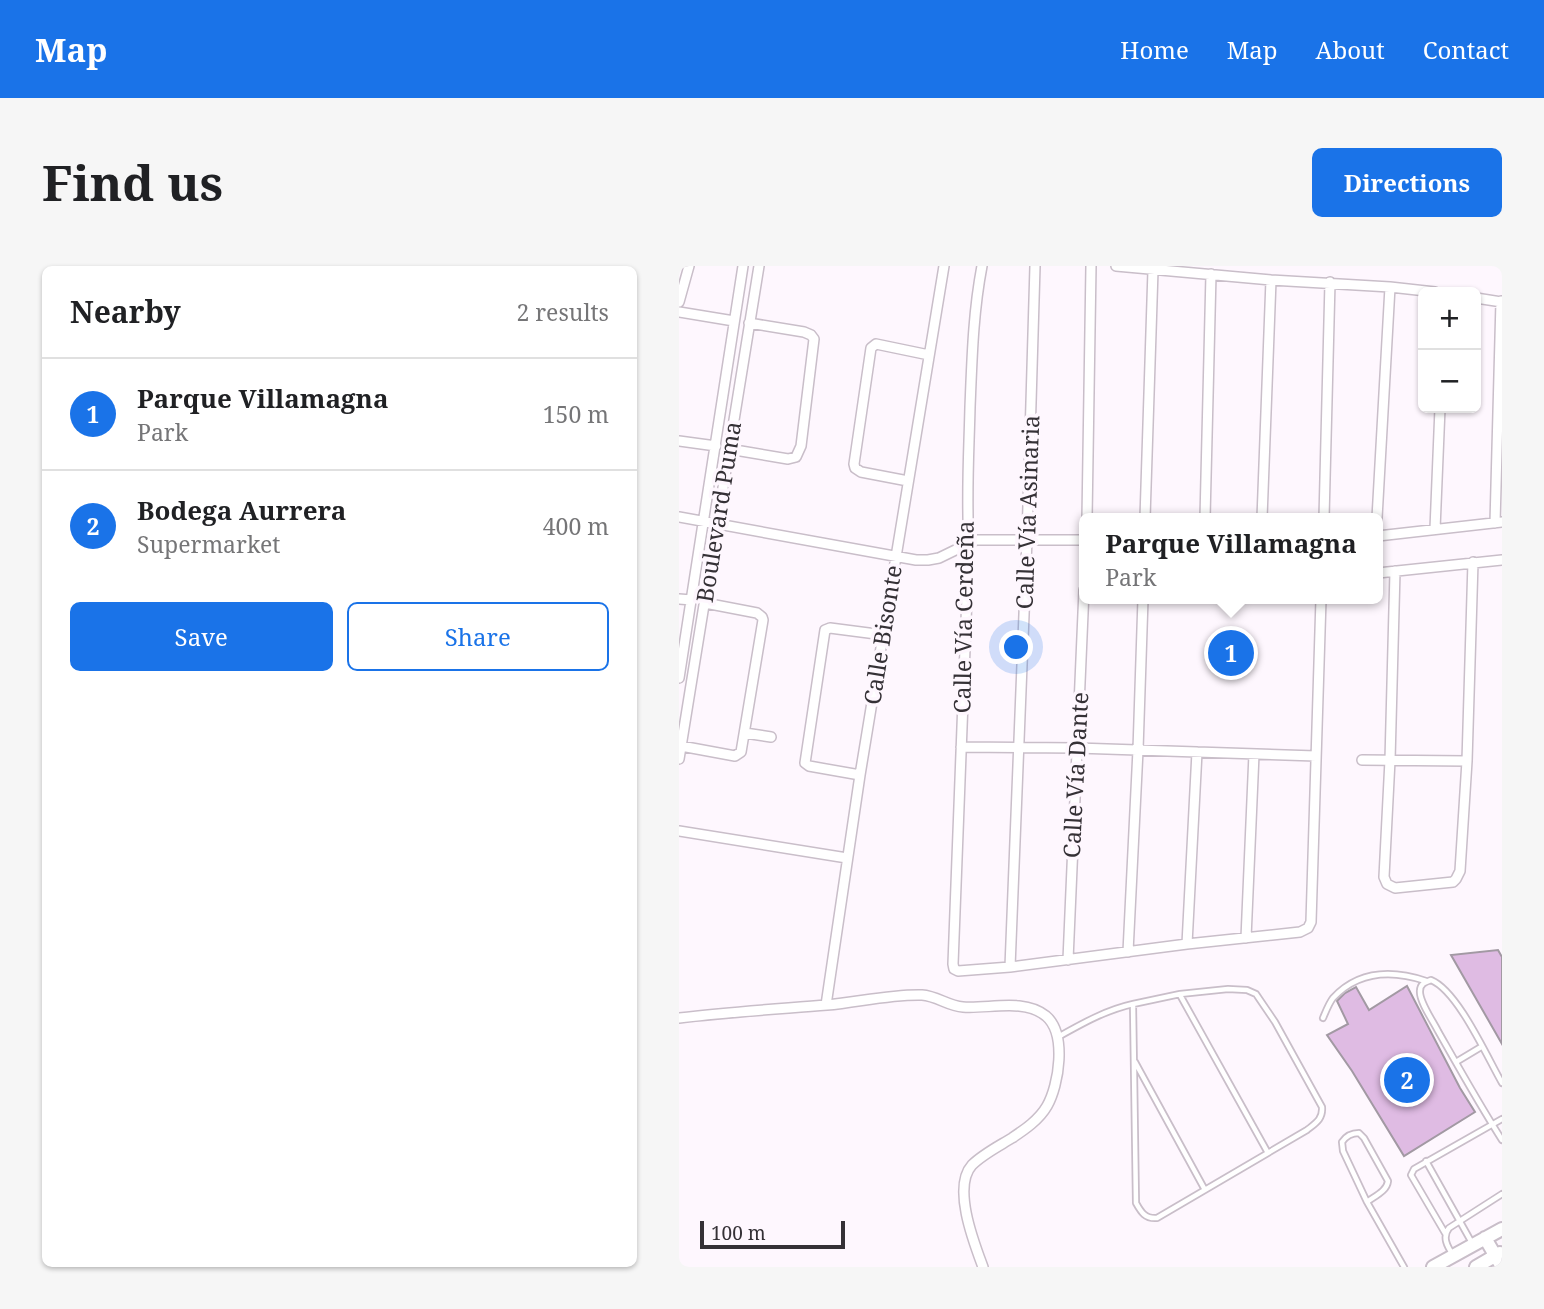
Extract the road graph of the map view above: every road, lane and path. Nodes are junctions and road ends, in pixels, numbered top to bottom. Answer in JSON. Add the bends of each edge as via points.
{"nodes":[{"id":1,"x":689,"y":266,"type":"edge"},
{"id":2,"x":743,"y":266,"type":"edge"},
{"id":3,"x":759,"y":266,"type":"edge"},
{"id":4,"x":944,"y":266,"type":"edge"},
{"id":5,"x":982,"y":266,"type":"edge"},
{"id":6,"x":1035,"y":266,"type":"edge"},
{"id":7,"x":1091,"y":266,"type":"edge"},
{"id":8,"x":1117,"y":266,"type":"edge"},
{"id":9,"x":1153,"y":270,"type":"junction"},
{"id":10,"x":1211,"y":274,"type":"junction"},
{"id":11,"x":1271,"y":279,"type":"junction"},
{"id":12,"x":1330,"y":282,"type":"junction"},
{"id":13,"x":1389,"y":287,"type":"junction"},
{"id":14,"x":1418,"y":290,"type":"edge"},
{"id":15,"x":1481,"y":299,"type":"edge"},
{"id":16,"x":679,"y":302,"type":"edge"},
{"id":17,"x":1501,"y":302,"type":"edge"},
{"id":18,"x":679,"y":312,"type":"edge"},
{"id":19,"x":734,"y":321,"type":"junction"},
{"id":20,"x":749,"y":323,"type":"junction"},
{"id":21,"x":929,"y":355,"type":"junction"},
{"id":22,"x":1440,"y":413,"type":"edge"},
{"id":23,"x":679,"y":441,"type":"edge"},
{"id":24,"x":716,"y":446,"type":"junction"},
{"id":25,"x":729,"y":449,"type":"junction"},
{"id":26,"x":908,"y":481,"type":"junction"},
{"id":27,"x":1087,"y":513,"type":"edge"},
{"id":28,"x":1145,"y":513,"type":"edge"},
{"id":29,"x":1205,"y":513,"type":"edge"},
{"id":30,"x":1262,"y":513,"type":"edge"},
{"id":31,"x":1324,"y":513,"type":"edge"},
{"id":32,"x":1377,"y":513,"type":"edge"},
{"id":33,"x":679,"y":517,"type":"edge"},
{"id":34,"x":704,"y":521,"type":"junction"},
{"id":35,"x":1498,"y":523,"type":"edge"},
{"id":36,"x":718,"y":524,"type":"junction"},
{"id":37,"x":1435,"y":529,"type":"junction"},
{"id":38,"x":1383,"y":535,"type":"edge"},
{"id":39,"x":1027,"y":539,"type":"junction"},
{"id":40,"x":1079,"y":540,"type":"edge"},
{"id":41,"x":969,"y":543,"type":"junction"},
{"id":42,"x":897,"y":555,"type":"junction"},
{"id":43,"x":1502,"y":560,"type":"edge"},
{"id":44,"x":1473,"y":562,"type":"junction"},
{"id":45,"x":1395,"y":571,"type":"junction"},
{"id":46,"x":1383,"y":572,"type":"edge"},
{"id":47,"x":679,"y":599,"type":"edge"},
{"id":48,"x":692,"y":600,"type":"junction"},
{"id":49,"x":705,"y":603,"type":"junction"},
{"id":50,"x":1083,"y":604,"type":"edge"},
{"id":51,"x":1143,"y":604,"type":"edge"},
{"id":52,"x":1321,"y":604,"type":"edge"},
{"id":53,"x":884,"y":635,"type":"junction"},
{"id":54,"x":679,"y":678,"type":"edge"},
{"id":55,"x":745,"y":733,"type":"junction"},
{"id":56,"x":771,"y":737,"type":"dead end"},
{"id":57,"x":681,"y":746,"type":"junction"},
{"id":58,"x":961,"y":747,"type":"junction"},
{"id":59,"x":1019,"y":748,"type":"junction"},
{"id":60,"x":1077,"y":748,"type":"junction"},
{"id":61,"x":1137,"y":750,"type":"junction"},
{"id":62,"x":1196,"y":752,"type":"junction"},
{"id":63,"x":1254,"y":754,"type":"junction"},
{"id":64,"x":1316,"y":756,"type":"junction"},
{"id":65,"x":679,"y":758,"type":"edge"},
{"id":66,"x":1362,"y":760,"type":"dead end"},
{"id":67,"x":1390,"y":760,"type":"junction"},
{"id":68,"x":1467,"y":761,"type":"junction"},
{"id":69,"x":860,"y":775,"type":"junction"},
{"id":70,"x":679,"y":831,"type":"edge"},
{"id":71,"x":848,"y":858,"type":"junction"},
{"id":72,"x":1246,"y":938,"type":"junction"},
{"id":73,"x":1187,"y":944,"type":"junction"},
{"id":74,"x":1128,"y":952,"type":"junction"},
{"id":75,"x":1068,"y":960,"type":"junction"},
{"id":76,"x":1010,"y":967,"type":"junction"},
{"id":77,"x":1427,"y":981,"type":"junction"},
{"id":78,"x":1180,"y":995,"type":"junction"},
{"id":79,"x":1133,"y":1004,"type":"junction"},
{"id":80,"x":826,"y":1005,"type":"junction"},
{"id":81,"x":679,"y":1018,"type":"edge"},
{"id":82,"x":1323,"y":1018,"type":"dead end"},
{"id":83,"x":1058,"y":1037,"type":"junction"},
{"id":84,"x":1481,"y":1047,"type":"junction"},
{"id":85,"x":1134,"y":1060,"type":"junction"},
{"id":86,"x":1456,"y":1062,"type":"junction"},
{"id":87,"x":1502,"y":1083,"type":"edge"},
{"id":88,"x":1502,"y":1118,"type":"edge"},
{"id":89,"x":1492,"y":1125,"type":"junction"},
{"id":90,"x":1502,"y":1140,"type":"edge"},
{"id":91,"x":1268,"y":1153,"type":"junction"},
{"id":92,"x":1426,"y":1161,"type":"junction"},
{"id":93,"x":1205,"y":1190,"type":"junction"},
{"id":94,"x":1502,"y":1194,"type":"edge"},
{"id":95,"x":1367,"y":1202,"type":"junction"},
{"id":96,"x":1459,"y":1220,"type":"junction"},
{"id":97,"x":1502,"y":1229,"type":"edge"},
{"id":98,"x":1445,"y":1233,"type":"junction"},
{"id":99,"x":1485,"y":1238,"type":"junction"},
{"id":100,"x":1473,"y":1245,"type":"junction"},
{"id":101,"x":1453,"y":1256,"type":"junction"},
{"id":102,"x":1500,"y":1258,"type":"edge"},
{"id":103,"x":1481,"y":1266,"type":"edge"},
{"id":104,"x":983,"y":1267,"type":"edge"},
{"id":105,"x":1404,"y":1267,"type":"edge"},
{"id":106,"x":1433,"y":1267,"type":"edge"}],
"edges":[{"from":1,"to":16,"type":"street"},
{"from":2,"to":19,"type":"street","name":"Boulevard Puma"},
{"from":3,"to":20,"type":"street","name":"Boulevard Puma"},
{"from":4,"to":21,"type":"street","name":"Calle Bisonte"},
{"from":5,"to":41,"type":"street","name":"Calle Vía Cerdeña","via":[[973,340]]},
{"from":6,"to":39,"type":"street","name":"Calle Vía Asinaria"},
{"from":7,"to":27,"type":"street"},
{"from":8,"to":9,"type":"street"},
{"from":9,"to":10,"type":"street"},
{"from":9,"to":28,"type":"street"},
{"from":10,"to":11,"type":"street"},
{"from":10,"to":29,"type":"street"},
{"from":11,"to":12,"type":"street"},
{"from":11,"to":30,"type":"street"},
{"from":12,"to":13,"type":"street"},
{"from":12,"to":31,"type":"street"},
{"from":13,"to":14,"type":"street"},
{"from":13,"to":32,"type":"street"},
{"from":15,"to":17,"type":"street"},
{"from":17,"to":35,"type":"street"},
{"from":18,"to":19,"type":"street"},
{"from":19,"to":24,"type":"street","name":"Boulevard Puma"},
{"from":20,"to":25,"type":"street","name":"Boulevard Puma"},
{"from":20,"to":25,"type":"street","via":[[804,332],[814,342],[801,446],[796,457],[788,459]]},
{"from":21,"to":26,"type":"street","name":"Calle Bisonte"},
{"from":21,"to":26,"type":"street","via":[[872,346],[855,468]]},
{"from":22,"to":37,"type":"street"},
{"from":23,"to":24,"type":"street"},
{"from":24,"to":34,"type":"street","name":"Boulevard Puma"},
{"from":25,"to":36,"type":"street","name":"Boulevard Puma"},
{"from":26,"to":42,"type":"street","name":"Calle Bisonte"},
{"from":33,"to":34,"type":"street"},
{"from":34,"to":36,"type":"street"},
{"from":34,"to":48,"type":"street","name":"Boulevard Puma"},
{"from":35,"to":37,"type":"street"},
{"from":36,"to":42,"type":"street"},
{"from":36,"to":49,"type":"street","name":"Boulevard Puma"},
{"from":37,"to":38,"type":"street"},
{"from":39,"to":40,"type":"street"},
{"from":39,"to":41,"type":"street"},
{"from":39,"to":59,"type":"street","name":"Calle Vía Asinaria"},
{"from":41,"to":42,"type":"street","via":[[928,561]]},
{"from":41,"to":58,"type":"street","name":"Calle Vía Cerdeña"},
{"from":42,"to":53,"type":"street","name":"Calle Bisonte"},
{"from":43,"to":44,"type":"street"},
{"from":44,"to":45,"type":"street"},
{"from":44,"to":68,"type":"street"},
{"from":45,"to":46,"type":"street"},
{"from":45,"to":67,"type":"street"},
{"from":47,"to":48,"type":"street"},
{"from":48,"to":54,"type":"street","name":"Boulevard Puma"},
{"from":49,"to":55,"type":"street","via":[[762,617]]},
{"from":49,"to":57,"type":"street","name":"Boulevard Puma"},
{"from":50,"to":60,"type":"street","name":"Calle Vía Dante"},
{"from":51,"to":61,"type":"street"},
{"from":52,"to":64,"type":"street"},
{"from":53,"to":69,"type":"street","name":"Calle Bisonte"},
{"from":53,"to":69,"type":"street","via":[[825,631],[805,763]]},
{"from":55,"to":56,"type":"street"},
{"from":55,"to":57,"type":"street","via":[[739,754],[733,756]]},
{"from":57,"to":65,"type":"street","name":"Boulevard Puma"},
{"from":58,"to":59,"type":"street"},
{"from":58,"to":76,"type":"street","name":"Calle Vía Cerdeña","via":[[954,969]]},
{"from":59,"to":60,"type":"street"},
{"from":59,"to":76,"type":"street","name":"Calle Vía Asinaria"},
{"from":60,"to":61,"type":"street"},
{"from":60,"to":75,"type":"street","name":"Calle Vía Dante"},
{"from":61,"to":62,"type":"street"},
{"from":61,"to":74,"type":"street"},
{"from":62,"to":63,"type":"street"},
{"from":62,"to":73,"type":"street"},
{"from":63,"to":64,"type":"street"},
{"from":63,"to":72,"type":"street"},
{"from":64,"to":72,"type":"street","via":[[1311,922],[1304,931]]},
{"from":66,"to":67,"type":"street"},
{"from":67,"to":68,"type":"street"},
{"from":67,"to":68,"type":"street","via":[[1385,881],[1395,888],[1456,879]]},
{"from":69,"to":71,"type":"street","name":"Calle Bisonte"},
{"from":70,"to":71,"type":"street"},
{"from":71,"to":80,"type":"street","name":"Calle Bisonte"},
{"from":72,"to":73,"type":"street"},
{"from":73,"to":74,"type":"street"},
{"from":74,"to":75,"type":"street"},
{"from":75,"to":76,"type":"street"},
{"from":77,"to":82,"type":"lane","via":[[1378,974],[1355,981],[1332,999]]},
{"from":77,"to":84,"type":"lane","via":[[1439,984],[1452,998]]},
{"from":77,"to":86,"type":"lane","via":[[1420,987],[1422,998]]},
{"from":78,"to":79,"type":"lane"},
{"from":78,"to":91,"type":"lane"},
{"from":78,"to":91,"type":"lane","via":[[1247,990],[1257,994],[1275,1022],[1322,1107],[1322,1115],[1307,1130]]},
{"from":79,"to":83,"type":"lane","via":[[1109,1010]]},
{"from":79,"to":85,"type":"lane"},
{"from":80,"to":81,"type":"street"},
{"from":80,"to":83,"type":"street","via":[[911,995],[933,996],[963,1007],[1030,1008],[1052,1023]]},
{"from":83,"to":104,"type":"street","via":[[1056,1078],[1045,1108],[971,1167],[965,1178],[967,1218]]},
{"from":84,"to":86,"type":"lane"},
{"from":84,"to":87,"type":"lane"},
{"from":85,"to":93,"type":"lane"},
{"from":85,"to":93,"type":"lane","via":[[1136,1203],[1142,1214],[1157,1218]]},
{"from":86,"to":89,"type":"lane"},
{"from":88,"to":89,"type":"lane"},
{"from":89,"to":90,"type":"lane"},
{"from":89,"to":92,"type":"lane"},
{"from":91,"to":93,"type":"lane"},
{"from":92,"to":96,"type":"lane"},
{"from":92,"to":98,"type":"lane","via":[[1413,1169],[1412,1175]]},
{"from":94,"to":96,"type":"lane"},
{"from":95,"to":95,"type":"lane","via":[[1343,1150],[1345,1137],[1354,1133],[1364,1138],[1388,1181],[1384,1190]]},
{"from":95,"to":105,"type":"lane"},
{"from":96,"to":98,"type":"lane"},
{"from":96,"to":100,"type":"lane"},
{"from":97,"to":99,"type":"main road"},
{"from":98,"to":101,"type":"lane"},
{"from":99,"to":100,"type":"main road"},
{"from":99,"to":102,"type":"main road"},
{"from":100,"to":101,"type":"main road"},
{"from":100,"to":103,"type":"main road"},
{"from":101,"to":106,"type":"main road"},
{"from":102,"to":103,"type":"main road"}]}
